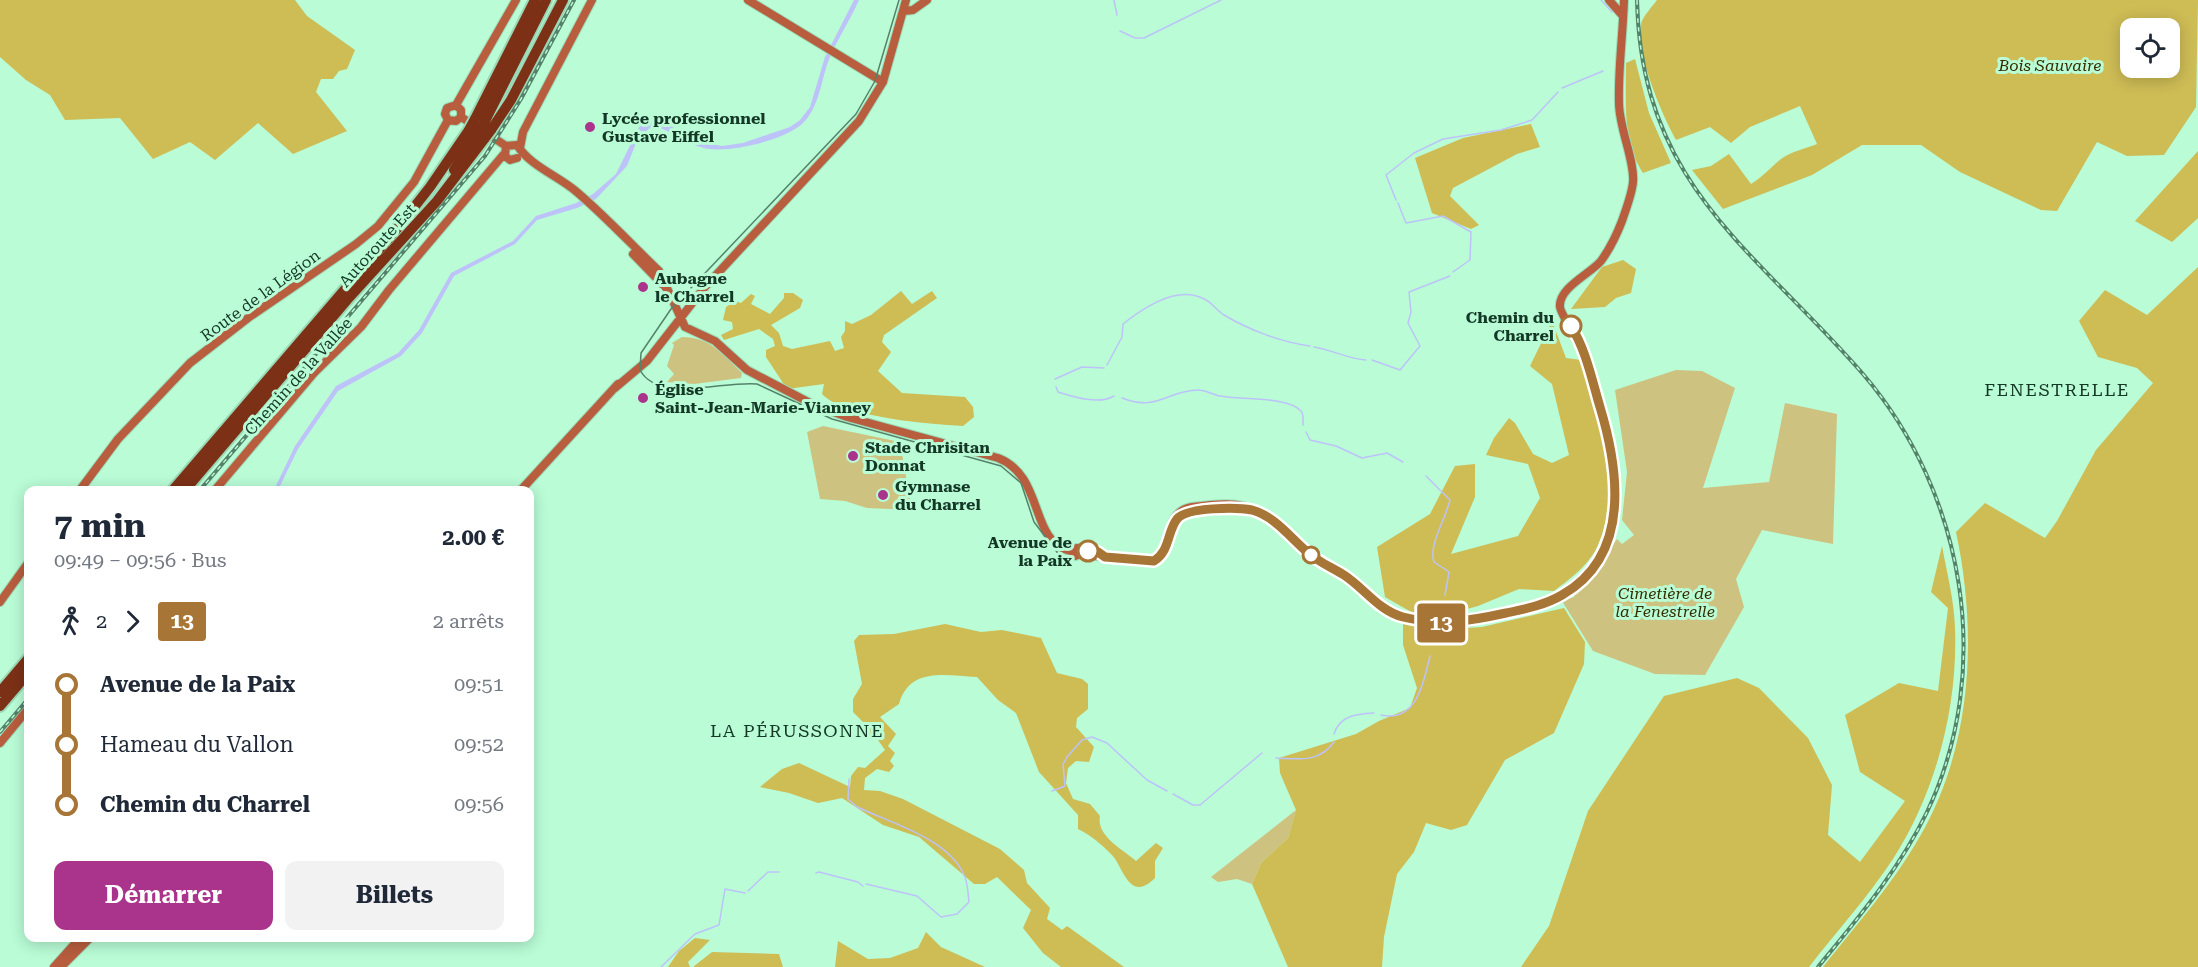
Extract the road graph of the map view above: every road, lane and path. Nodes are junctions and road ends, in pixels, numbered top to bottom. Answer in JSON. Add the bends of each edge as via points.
{"nodes":[{"id":1,"x":516,"y":0,"type":"edge"},
{"id":2,"x":536,"y":0,"type":"edge"},
{"id":3,"x":546,"y":0,"type":"edge"},
{"id":4,"x":563,"y":0,"type":"edge"},
{"id":5,"x":592,"y":0,"type":"edge"},
{"id":6,"x":748,"y":0,"type":"edge"},
{"id":7,"x":906,"y":0,"type":"edge"},
{"id":8,"x":927,"y":0,"type":"edge"},
{"id":9,"x":1609,"y":0,"type":"edge"},
{"id":10,"x":1624,"y":0,"type":"edge"},
{"id":11,"x":904,"y":11,"type":"junction"},
{"id":12,"x":1623,"y":16,"type":"junction"},
{"id":13,"x":883,"y":82,"type":"junction"},
{"id":14,"x":456,"y":105,"type":"junction"},
{"id":15,"x":461,"y":117,"type":"junction"},
{"id":16,"x":448,"y":120,"type":"junction"},
{"id":17,"x":480,"y":129,"type":"junction"},
{"id":18,"x":523,"y":132,"type":"junction"},
{"id":19,"x":507,"y":150,"type":"junction"},
{"id":20,"x":519,"y":153,"type":"junction"},
{"id":21,"x":678,"y":315,"type":"junction"},
{"id":22,"x":83,"y":486,"type":"edge"},
{"id":23,"x":176,"y":486,"type":"edge"},
{"id":24,"x":188,"y":486,"type":"edge"},
{"id":25,"x":218,"y":486,"type":"edge"},
{"id":26,"x":525,"y":486,"type":"edge"},
{"id":27,"x":24,"y":569,"type":"edge"},
{"id":28,"x":0,"y":602,"type":"edge"},
{"id":29,"x":24,"y":664,"type":"edge"},
{"id":30,"x":24,"y":678,"type":"edge"},
{"id":31,"x":0,"y":692,"type":"edge"},
{"id":32,"x":0,"y":706,"type":"edge"},
{"id":33,"x":24,"y":714,"type":"edge"},
{"id":34,"x":0,"y":743,"type":"edge"},
{"id":35,"x":81,"y":942,"type":"edge"},
{"id":36,"x":82,"y":942,"type":"edge"},
{"id":37,"x":54,"y":967,"type":"edge"},
{"id":38,"x":61,"y":967,"type":"edge"}],
"edges":[{"from":1,"to":14,"type":"street"},
{"from":2,"to":17,"type":"highway","name":"Autoroute Est"},
{"from":3,"to":17,"type":"highway"},
{"from":4,"to":17,"type":"highway","name":"Autoroute Est","via":[[511,100]]},
{"from":5,"to":18,"type":"street"},
{"from":6,"to":13,"type":"street"},
{"from":7,"to":11,"type":"street"},
{"from":8,"to":11,"type":"street"},
{"from":9,"to":12,"type":"street"},
{"from":10,"to":12,"type":"street"},
{"from":11,"to":13,"type":"street"},
{"from":12,"to":21,"type":"street","via":[[1618,106],[1634,181],[1622,222],[1605,255],[1560,299],[1560,311],[1576,334],[1605,423],[1616,500],[1613,528],[1586,574],[1567,592],[1539,605],[1449,624],[1401,616],[1379,605],[1343,574],[1317,561],[1270,519],[1233,504],[1191,507],[1177,513],[1163,554],[1154,561],[1080,554],[1077,547],[1071,551],[1058,545],[1043,526],[1026,479],[1014,466],[812,404],[747,370],[715,341],[689,330]]},
{"from":13,"to":21,"type":"street","via":[[859,122]]},
{"from":14,"to":15,"type":"street"},
{"from":14,"to":16,"type":"street","via":[[447,108]]},
{"from":15,"to":16,"type":"street"},
{"from":15,"to":19,"type":"street"},
{"from":16,"to":22,"type":"street","name":"Route de la Légion","via":[[414,182],[378,226],[190,363],[118,439]]},
{"from":17,"to":23,"type":"highway","name":"Autoroute Est"},
{"from":17,"to":24,"type":"highway","name":"Autoroute Est","via":[[430,209]]},
{"from":18,"to":19,"type":"street","name":"Chemin de la Vallée"},
{"from":18,"to":20,"type":"street"},
{"from":19,"to":20,"type":"street"},
{"from":19,"to":20,"type":"street"},
{"from":19,"to":25,"type":"street","name":"Chemin de la Vallée","via":[[366,321],[318,370]]},
{"from":20,"to":21,"type":"street","via":[[576,194],[659,271]]},
{"from":21,"to":26,"type":"street","via":[[646,357]]},
{"from":27,"to":28,"type":"street"},
{"from":29,"to":31,"type":"highway"},
{"from":30,"to":32,"type":"highway"},
{"from":33,"to":34,"type":"street"},
{"from":35,"to":37,"type":"street"},
{"from":36,"to":38,"type":"street"}]}
